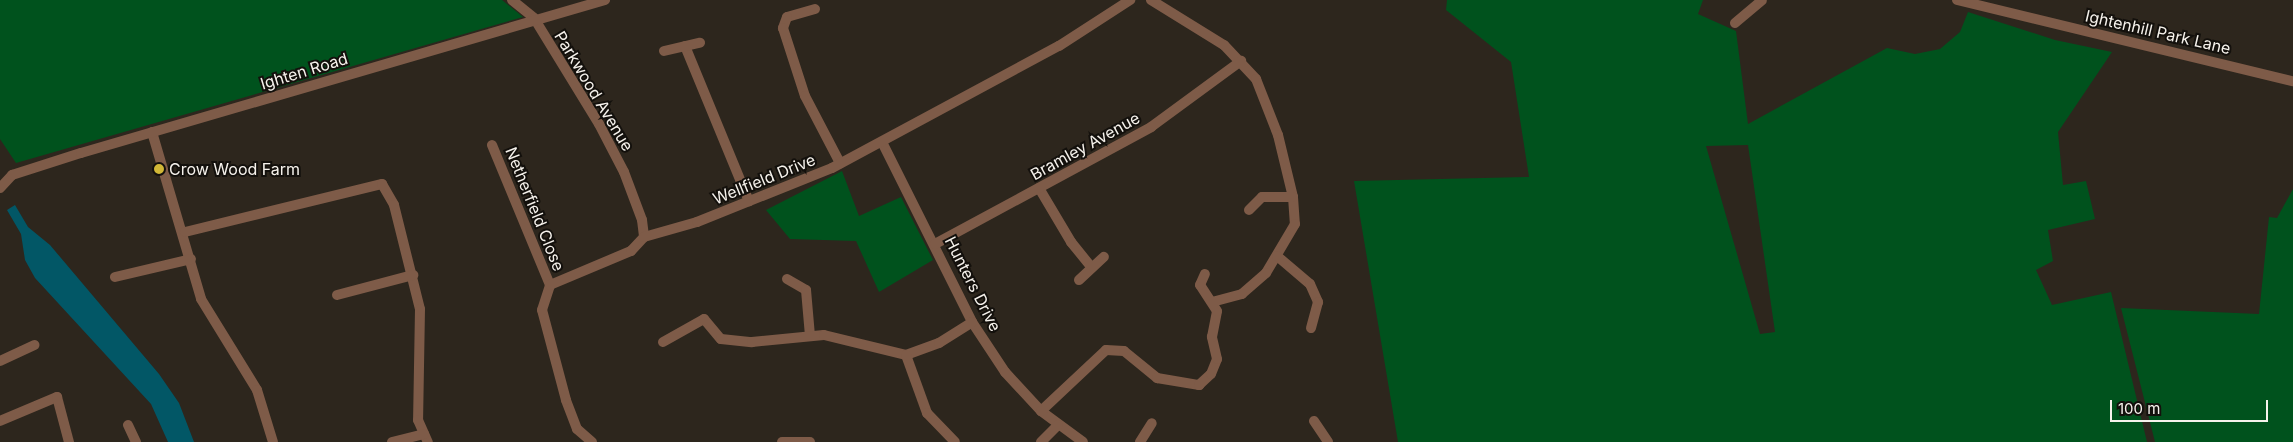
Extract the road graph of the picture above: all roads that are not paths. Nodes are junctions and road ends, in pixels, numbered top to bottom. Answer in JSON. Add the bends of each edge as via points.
{"nodes":[{"id":1,"x":512,"y":0,"type":"edge"},
{"id":2,"x":605,"y":0,"type":"edge"},
{"id":3,"x":1130,"y":0,"type":"edge"},
{"id":4,"x":1151,"y":0,"type":"edge"},
{"id":5,"x":1762,"y":0,"type":"edge"},
{"id":6,"x":1957,"y":0,"type":"edge"},
{"id":7,"x":1980,"y":3,"type":"edge"},
{"id":8,"x":815,"y":9,"type":"dead end"},
{"id":9,"x":534,"y":18,"type":"junction"},
{"id":10,"x":1735,"y":23,"type":"dead end"},
{"id":11,"x":700,"y":43,"type":"dead end"},
{"id":12,"x":685,"y":46,"type":"junction"},
{"id":13,"x":664,"y":51,"type":"dead end"},
{"id":14,"x":1241,"y":61,"type":"junction"},
{"id":15,"x":2293,"y":81,"type":"edge"},
{"id":16,"x":152,"y":132,"type":"junction"},
{"id":17,"x":882,"y":142,"type":"junction"},
{"id":18,"x":492,"y":145,"type":"dead end"},
{"id":19,"x":840,"y":163,"type":"junction"},
{"id":20,"x":0,"y":188,"type":"edge"},
{"id":21,"x":1039,"y":188,"type":"junction"},
{"id":22,"x":1293,"y":197,"type":"junction"},
{"id":23,"x":749,"y":201,"type":"junction"},
{"id":24,"x":1249,"y":210,"type":"dead end"},
{"id":25,"x":184,"y":232,"type":"junction"},
{"id":26,"x":644,"y":236,"type":"junction"},
{"id":27,"x":935,"y":244,"type":"junction"},
{"id":28,"x":1278,"y":256,"type":"junction"},
{"id":29,"x":1104,"y":257,"type":"dead end"},
{"id":30,"x":191,"y":258,"type":"junction"},
{"id":31,"x":1092,"y":268,"type":"junction"},
{"id":32,"x":1205,"y":274,"type":"dead end"},
{"id":33,"x":413,"y":275,"type":"junction"},
{"id":34,"x":115,"y":277,"type":"dead end"},
{"id":35,"x":787,"y":279,"type":"dead end"},
{"id":36,"x":1079,"y":280,"type":"dead end"},
{"id":37,"x":550,"y":285,"type":"junction"},
{"id":38,"x":337,"y":295,"type":"dead end"},
{"id":39,"x":1212,"y":302,"type":"junction"},
{"id":40,"x":972,"y":322,"type":"junction"},
{"id":41,"x":1312,"y":328,"type":"dead end"},
{"id":42,"x":810,"y":336,"type":"junction"},
{"id":43,"x":663,"y":342,"type":"dead end"},
{"id":44,"x":34,"y":345,"type":"dead end"},
{"id":45,"x":906,"y":355,"type":"junction"},
{"id":46,"x":1,"y":358,"type":"edge"},
{"id":47,"x":1041,"y":411,"type":"junction"},
{"id":48,"x":0,"y":421,"type":"edge"},
{"id":49,"x":1314,"y":421,"type":"dead end"},
{"id":50,"x":1152,"y":423,"type":"dead end"},
{"id":51,"x":128,"y":425,"type":"dead end"},
{"id":52,"x":1058,"y":425,"type":"junction"},
{"id":53,"x":426,"y":438,"type":"edge"},
{"id":54,"x":69,"y":442,"type":"edge"},
{"id":55,"x":136,"y":442,"type":"edge"},
{"id":56,"x":273,"y":442,"type":"edge"},
{"id":57,"x":392,"y":442,"type":"edge"},
{"id":58,"x":592,"y":442,"type":"edge"},
{"id":59,"x":782,"y":442,"type":"edge"},
{"id":60,"x":810,"y":442,"type":"edge"},
{"id":61,"x":955,"y":442,"type":"edge"},
{"id":62,"x":1042,"y":442,"type":"edge"},
{"id":63,"x":1083,"y":442,"type":"edge"},
{"id":64,"x":1140,"y":442,"type":"edge"},
{"id":65,"x":1328,"y":442,"type":"edge"}],
"edges":[{"from":1,"to":9,"type":"street"},
{"from":2,"to":9,"type":"street","name":"Ighten Road"},
{"from":3,"to":17,"type":"street","name":"Wellfield Drive","via":[[1088,30]]},
{"from":4,"to":14,"type":"street","via":[[1224,45]]},
{"from":5,"to":10,"type":"street"},
{"from":6,"to":7,"type":"street","name":"Ightenhill Park Lane"},
{"from":7,"to":15,"type":"street","name":"Ightenhill Park Lane"},
{"from":8,"to":19,"type":"street","via":[[787,17],[782,28],[805,96]]},
{"from":9,"to":16,"type":"street","name":"Ighten Road"},
{"from":9,"to":26,"type":"street","name":"Parkwood Avenue","via":[[624,172],[642,220]]},
{"from":11,"to":12,"type":"street"},
{"from":12,"to":13,"type":"street"},
{"from":12,"to":23,"type":"street"},
{"from":14,"to":21,"type":"street","name":"Bramley Avenue","via":[[1151,127]]},
{"from":14,"to":22,"type":"street","via":[[1256,79],[1278,135]]},
{"from":16,"to":20,"type":"street","name":"Ighten Road","via":[[12,175]]},
{"from":16,"to":25,"type":"street"},
{"from":17,"to":19,"type":"street","name":"Wellfield Drive"},
{"from":17,"to":27,"type":"street","name":"Hunters Drive"},
{"from":18,"to":37,"type":"street","name":"Netherfield Close"},
{"from":19,"to":23,"type":"street","name":"Wellfield Drive"},
{"from":21,"to":27,"type":"street","name":"Bramley Avenue"},
{"from":21,"to":31,"type":"street","via":[[1071,242]]},
{"from":22,"to":24,"type":"street","via":[[1262,197]]},
{"from":22,"to":28,"type":"street","via":[[1296,224]]},
{"from":23,"to":26,"type":"street","name":"Wellfield Drive"},
{"from":25,"to":30,"type":"street"},
{"from":25,"to":33,"type":"street","via":[[382,184],[394,206]]},
{"from":26,"to":37,"type":"street","name":"Wellfield Drive","via":[[631,251]]},
{"from":27,"to":40,"type":"street","name":"Hunters Drive"},
{"from":28,"to":39,"type":"street","via":[[1242,294]]},
{"from":28,"to":41,"type":"street","via":[[1310,284],[1318,302]]},
{"from":29,"to":31,"type":"street"},
{"from":30,"to":34,"type":"street"},
{"from":30,"to":56,"type":"street","via":[[201,299],[257,390]]},
{"from":31,"to":36,"type":"street"},
{"from":32,"to":39,"type":"street","via":[[1200,285]]},
{"from":33,"to":38,"type":"street"},
{"from":33,"to":53,"type":"street","via":[[420,309],[418,420]]},
{"from":35,"to":42,"type":"street","via":[[806,290]]},
{"from":37,"to":58,"type":"street","via":[[542,310],[566,400],[577,429]]},
{"from":39,"to":47,"type":"street","via":[[1217,359],[1211,374],[1200,385],[1157,378],[1124,351],[1106,350]]},
{"from":40,"to":45,"type":"street","via":[[939,343]]},
{"from":40,"to":47,"type":"street","name":"Hunters Drive","via":[[1005,372]]},
{"from":42,"to":43,"type":"street","via":[[752,342],[721,340],[704,319]]},
{"from":42,"to":45,"type":"street"},
{"from":44,"to":46,"type":"street"},
{"from":45,"to":61,"type":"street","via":[[927,413]]},
{"from":47,"to":52,"type":"street","name":"Hunters Drive"},
{"from":48,"to":54,"type":"street","via":[[57,397]]},
{"from":49,"to":65,"type":"street"},
{"from":50,"to":64,"type":"street"},
{"from":51,"to":55,"type":"street"},
{"from":52,"to":62,"type":"street"},
{"from":52,"to":63,"type":"street","name":"Hunters Drive"},
{"from":53,"to":57,"type":"street"},
{"from":59,"to":60,"type":"street"}]}
